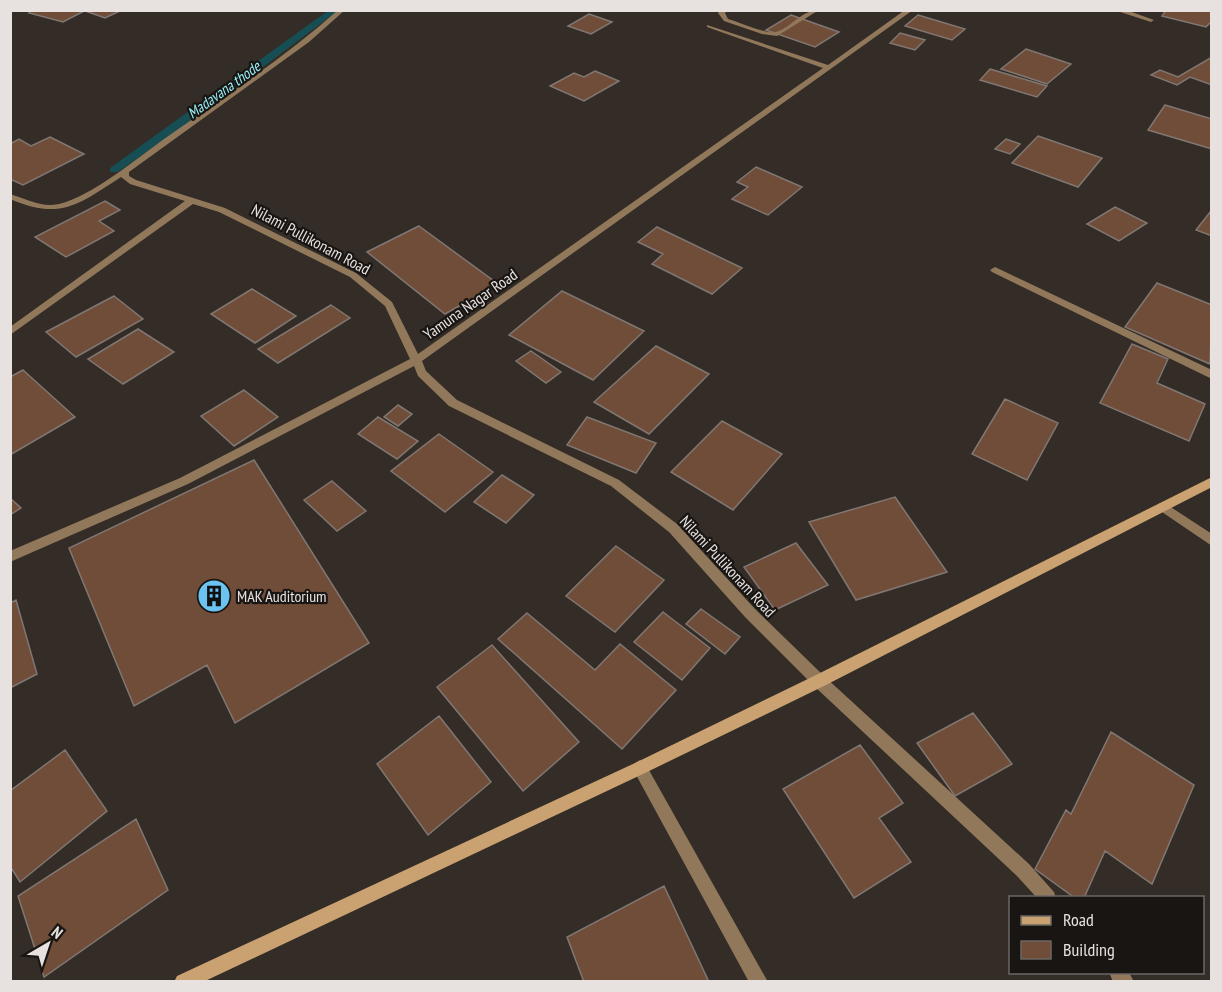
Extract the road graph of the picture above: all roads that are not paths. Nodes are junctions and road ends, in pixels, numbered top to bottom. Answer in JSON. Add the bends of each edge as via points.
{"nodes":[{"id":1,"x":342,"y":10,"type":"edge"},
{"id":2,"x":725,"y":10,"type":"edge"},
{"id":3,"x":816,"y":10,"type":"edge"},
{"id":4,"x":910,"y":10,"type":"edge"},
{"id":5,"x":1117,"y":10,"type":"edge"},
{"id":6,"x":1151,"y":20,"type":"dead end"},
{"id":7,"x":709,"y":26,"type":"dead end"},
{"id":8,"x":764,"y":33,"type":"junction"},
{"id":9,"x":751,"y":41,"type":"junction"},
{"id":10,"x":828,"y":68,"type":"junction"},
{"id":11,"x":125,"y":171,"type":"junction"},
{"id":12,"x":10,"y":196,"type":"edge"},
{"id":13,"x":192,"y":200,"type":"junction"},
{"id":14,"x":995,"y":270,"type":"dead end"},
{"id":15,"x":10,"y":332,"type":"edge"},
{"id":16,"x":415,"y":361,"type":"junction"},
{"id":17,"x":1212,"y":375,"type":"edge"},
{"id":18,"x":1212,"y":482,"type":"edge"},
{"id":19,"x":1163,"y":507,"type":"junction"},
{"id":20,"x":1212,"y":540,"type":"edge"},
{"id":21,"x":10,"y":557,"type":"edge"},
{"id":22,"x":819,"y":681,"type":"junction"},
{"id":23,"x":640,"y":768,"type":"junction"},
{"id":24,"x":1047,"y":896,"type":"edge"},
{"id":25,"x":183,"y":981,"type":"edge"},
{"id":26,"x":759,"y":981,"type":"edge"}],
"edges":[{"from":1,"to":11,"type":"street","via":[[307,41]]},
{"from":2,"to":8,"type":"street","via":[[721,13],[726,20]]},
{"from":3,"to":8,"type":"street","via":[[777,34]]},
{"from":4,"to":10,"type":"street","name":"Yamuna Nagar Road"},
{"from":5,"to":6,"type":"street"},
{"from":7,"to":9,"type":"street"},
{"from":8,"to":9,"type":"street"},
{"from":9,"to":10,"type":"street"},
{"from":10,"to":16,"type":"street","name":"Yamuna Nagar Road"},
{"from":11,"to":12,"type":"street","via":[[58,206],[47,208]]},
{"from":11,"to":13,"type":"street","name":"Nilami Pullikonam Road","via":[[125,177],[133,182]]},
{"from":13,"to":15,"type":"street"},
{"from":13,"to":16,"type":"street","name":"Nilami Pullikonam Road","via":[[222,210],[353,275],[389,304]]},
{"from":14,"to":17,"type":"street"},
{"from":16,"to":21,"type":"street","name":"Yamuna Nagar Road","via":[[184,482]]},
{"from":16,"to":22,"type":"street","name":"Nilami Pullikonam Road","via":[[422,374],[453,403],[615,483],[673,528]]},
{"from":18,"to":19,"type":"main road"},
{"from":19,"to":20,"type":"street"},
{"from":19,"to":22,"type":"main road"},
{"from":22,"to":23,"type":"main road"},
{"from":22,"to":24,"type":"street","name":"Nilami Pullikonam Road"},
{"from":23,"to":25,"type":"main road"},
{"from":23,"to":26,"type":"street"}]}
